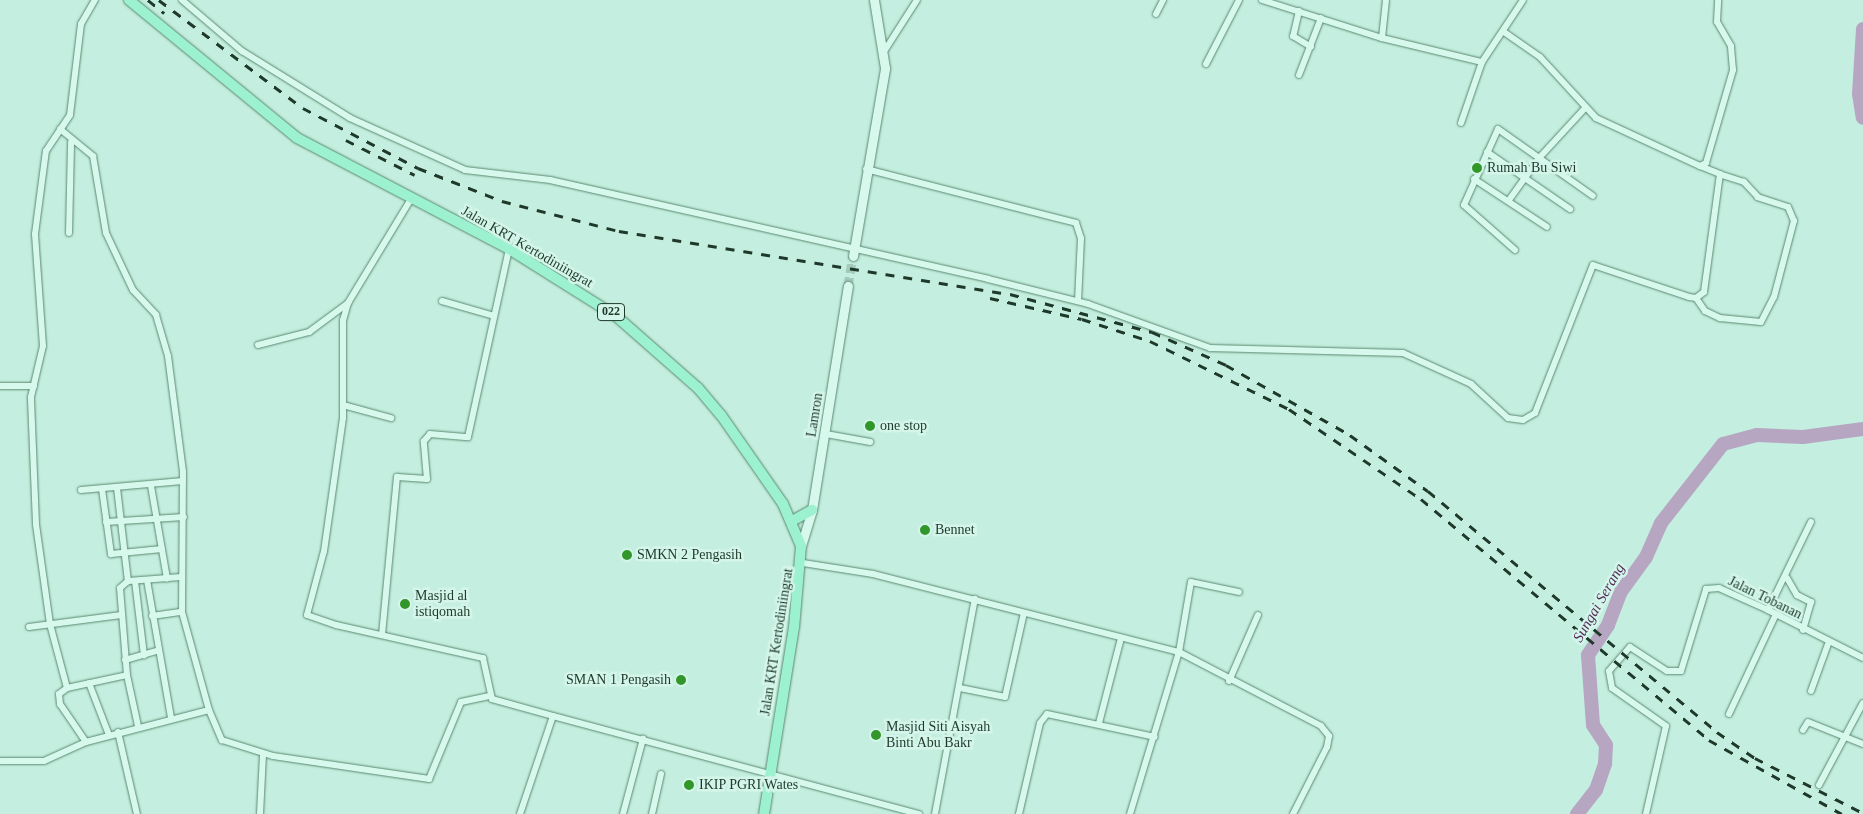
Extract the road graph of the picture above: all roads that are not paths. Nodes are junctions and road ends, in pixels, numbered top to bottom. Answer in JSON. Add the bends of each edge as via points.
{"nodes":[{"id":1,"x":95,"y":0,"type":"edge"},
{"id":2,"x":129,"y":0,"type":"edge"},
{"id":3,"x":182,"y":0,"type":"edge"},
{"id":4,"x":917,"y":0,"type":"edge"},
{"id":5,"x":1163,"y":0,"type":"edge"},
{"id":6,"x":1239,"y":0,"type":"edge"},
{"id":7,"x":1262,"y":0,"type":"edge"},
{"id":8,"x":1386,"y":0,"type":"edge"},
{"id":9,"x":1523,"y":0,"type":"edge"},
{"id":10,"x":1718,"y":0,"type":"edge"},
{"id":11,"x":875,"y":1,"type":"edge"},
{"id":12,"x":1299,"y":11,"type":"junction"},
{"id":13,"x":1156,"y":14,"type":"dead end"},
{"id":14,"x":1321,"y":18,"type":"junction"},
{"id":15,"x":1504,"y":32,"type":"junction"},
{"id":16,"x":1382,"y":38,"type":"junction"},
{"id":17,"x":1311,"y":47,"type":"junction"},
{"id":18,"x":885,"y":50,"type":"junction"},
{"id":19,"x":1482,"y":62,"type":"junction"},
{"id":20,"x":1206,"y":64,"type":"dead end"},
{"id":21,"x":1299,"y":76,"type":"dead end"},
{"id":22,"x":1585,"y":108,"type":"junction"},
{"id":23,"x":1462,"y":123,"type":"dead end"},
{"id":24,"x":60,"y":129,"type":"junction"},
{"id":25,"x":71,"y":142,"type":"junction"},
{"id":26,"x":1487,"y":152,"type":"junction"},
{"id":27,"x":1540,"y":157,"type":"junction"},
{"id":28,"x":1700,"y":166,"type":"junction"},
{"id":29,"x":866,"y":169,"type":"junction"},
{"id":30,"x":1720,"y":174,"type":"junction"},
{"id":31,"x":1474,"y":178,"type":"junction"},
{"id":32,"x":1525,"y":178,"type":"junction"},
{"id":33,"x":1593,"y":196,"type":"dead end"},
{"id":34,"x":412,"y":199,"type":"junction"},
{"id":35,"x":1509,"y":200,"type":"junction"},
{"id":36,"x":1570,"y":209,"type":"dead end"},
{"id":37,"x":1547,"y":227,"type":"dead end"},
{"id":38,"x":69,"y":233,"type":"dead end"},
{"id":39,"x":509,"y":249,"type":"junction"},
{"id":40,"x":1515,"y":250,"type":"dead end"},
{"id":41,"x":853,"y":252,"type":"junction"},
{"id":42,"x":848,"y":286,"type":"tunnel mouth"},
{"id":43,"x":1696,"y":298,"type":"junction"},
{"id":44,"x":442,"y":300,"type":"dead end"},
{"id":45,"x":1078,"y":301,"type":"junction"},
{"id":46,"x":348,"y":303,"type":"junction"},
{"id":47,"x":494,"y":316,"type":"junction"},
{"id":48,"x":258,"y":345,"type":"dead end"},
{"id":49,"x":0,"y":386,"type":"edge"},
{"id":50,"x":34,"y":386,"type":"junction"},
{"id":51,"x":343,"y":405,"type":"junction"},
{"id":52,"x":391,"y":418,"type":"dead end"},
{"id":53,"x":826,"y":434,"type":"junction"},
{"id":54,"x":870,"y":442,"type":"dead end"},
{"id":55,"x":184,"y":481,"type":"junction"},
{"id":56,"x":152,"y":486,"type":"junction"},
{"id":57,"x":117,"y":488,"type":"junction"},
{"id":58,"x":102,"y":489,"type":"junction"},
{"id":59,"x":81,"y":490,"type":"dead end"},
{"id":60,"x":812,"y":510,"type":"junction"},
{"id":61,"x":184,"y":517,"type":"junction"},
{"id":62,"x":157,"y":519,"type":"junction"},
{"id":63,"x":792,"y":521,"type":"junction"},
{"id":64,"x":106,"y":522,"type":"junction"},
{"id":65,"x":121,"y":522,"type":"junction"},
{"id":66,"x":1811,"y":522,"type":"dead end"},
{"id":67,"x":801,"y":546,"type":"junction"},
{"id":68,"x":162,"y":549,"type":"junction"},
{"id":69,"x":125,"y":553,"type":"junction"},
{"id":70,"x":803,"y":562,"type":"junction"},
{"id":71,"x":181,"y":577,"type":"junction"},
{"id":72,"x":1787,"y":578,"type":"junction"},
{"id":73,"x":167,"y":579,"type":"junction"},
{"id":74,"x":148,"y":580,"type":"junction"},
{"id":75,"x":131,"y":581,"type":"junction"},
{"id":76,"x":1239,"y":592,"type":"dead end"},
{"id":77,"x":974,"y":599,"type":"junction"},
{"id":78,"x":1768,"y":610,"type":"junction"},
{"id":79,"x":182,"y":612,"type":"junction"},
{"id":80,"x":1024,"y":613,"type":"junction"},
{"id":81,"x":1776,"y":614,"type":"junction"},
{"id":82,"x":121,"y":615,"type":"junction"},
{"id":83,"x":1258,"y":615,"type":"dead end"},
{"id":84,"x":152,"y":616,"type":"junction"},
{"id":85,"x":50,"y":624,"type":"junction"},
{"id":86,"x":28,"y":627,"type":"dead end"},
{"id":87,"x":1803,"y":630,"type":"junction"},
{"id":88,"x":382,"y":635,"type":"junction"},
{"id":89,"x":1121,"y":638,"type":"junction"},
{"id":90,"x":1828,"y":644,"type":"junction"},
{"id":91,"x":157,"y":651,"type":"junction"},
{"id":92,"x":1179,"y":652,"type":"junction"},
{"id":93,"x":144,"y":654,"type":"junction"},
{"id":94,"x":1863,"y":658,"type":"edge"},
{"id":95,"x":125,"y":660,"type":"junction"},
{"id":96,"x":127,"y":674,"type":"junction"},
{"id":97,"x":1229,"y":681,"type":"junction"},
{"id":98,"x":89,"y":683,"type":"junction"},
{"id":99,"x":66,"y":688,"type":"junction"},
{"id":100,"x":960,"y":688,"type":"junction"},
{"id":101,"x":1811,"y":691,"type":"dead end"},
{"id":102,"x":489,"y":696,"type":"junction"},
{"id":103,"x":1863,"y":703,"type":"edge"},
{"id":104,"x":209,"y":710,"type":"junction"},
{"id":105,"x":1729,"y":714,"type":"dead end"},
{"id":106,"x":553,"y":716,"type":"junction"},
{"id":107,"x":171,"y":718,"type":"junction"},
{"id":108,"x":1099,"y":723,"type":"junction"},
{"id":109,"x":138,"y":726,"type":"junction"},
{"id":110,"x":1803,"y":730,"type":"dead end"},
{"id":111,"x":118,"y":732,"type":"junction"},
{"id":112,"x":109,"y":735,"type":"junction"},
{"id":113,"x":1154,"y":737,"type":"junction"},
{"id":114,"x":1846,"y":737,"type":"junction"},
{"id":115,"x":643,"y":739,"type":"junction"},
{"id":116,"x":86,"y":742,"type":"junction"},
{"id":117,"x":1863,"y":744,"type":"edge"},
{"id":118,"x":263,"y":754,"type":"junction"},
{"id":119,"x":0,"y":761,"type":"edge"},
{"id":120,"x":769,"y":772,"type":"junction"},
{"id":121,"x":661,"y":774,"type":"dead end"},
{"id":122,"x":1819,"y":785,"type":"dead end"},
{"id":123,"x":138,"y":814,"type":"edge"},
{"id":124,"x":260,"y":814,"type":"edge"},
{"id":125,"x":520,"y":814,"type":"edge"},
{"id":126,"x":622,"y":814,"type":"edge"},
{"id":127,"x":652,"y":814,"type":"edge"},
{"id":128,"x":764,"y":814,"type":"edge"},
{"id":129,"x":919,"y":814,"type":"edge"},
{"id":130,"x":935,"y":814,"type":"edge"},
{"id":131,"x":1019,"y":814,"type":"edge"},
{"id":132,"x":1130,"y":814,"type":"edge"},
{"id":133,"x":1292,"y":814,"type":"edge"},
{"id":134,"x":1646,"y":814,"type":"edge"}],
"edges":[{"from":1,"to":24,"type":"street","via":[[82,20],[71,109]]},
{"from":2,"to":34,"type":"main road","name":"Jalan KRT Kertodiniingrat","number":"022","via":[[297,138]]},
{"from":3,"to":41,"type":"street","via":[[242,51],[350,118],[442,162],[490,175],[550,180]]},
{"from":4,"to":18,"type":"street"},
{"from":5,"to":13,"type":"street"},
{"from":6,"to":20,"type":"street"},
{"from":7,"to":12,"type":"street"},
{"from":8,"to":16,"type":"street"},
{"from":9,"to":15,"type":"street"},
{"from":10,"to":28,"type":"street","via":[[1717,22],[1731,46],[1733,70],[1706,162]]},
{"from":11,"to":18,"type":"street"},
{"from":12,"to":14,"type":"street"},
{"from":12,"to":17,"type":"street","via":[[1293,36]]},
{"from":14,"to":16,"type":"street"},
{"from":14,"to":17,"type":"street"},
{"from":15,"to":19,"type":"street"},
{"from":15,"to":22,"type":"street","via":[[1540,57]]},
{"from":16,"to":19,"type":"street"},
{"from":17,"to":21,"type":"street"},
{"from":18,"to":29,"type":"street"},
{"from":19,"to":23,"type":"street"},
{"from":22,"to":27,"type":"street"},
{"from":22,"to":28,"type":"street","via":[[1633,137]]},
{"from":24,"to":25,"type":"street"},
{"from":24,"to":50,"type":"street","via":[[48,144],[38,196],[35,234],[43,346]]},
{"from":25,"to":38,"type":"street"},
{"from":25,"to":55,"type":"street","via":[[92,156],[106,233],[133,290],[158,320],[176,401]]},
{"from":26,"to":27,"type":"street","via":[[1498,130]]},
{"from":26,"to":31,"type":"street"},
{"from":26,"to":32,"type":"street"},
{"from":27,"to":32,"type":"street"},
{"from":27,"to":33,"type":"street"},
{"from":28,"to":30,"type":"street"},
{"from":29,"to":41,"type":"street"},
{"from":29,"to":45,"type":"street","via":[[1076,223],[1081,238]]},
{"from":30,"to":43,"type":"street","via":[[1710,224],[1708,279]]},
{"from":30,"to":43,"type":"street","via":[[1740,180],[1758,197],[1788,207],[1794,221],[1774,297],[1761,322],[1720,318],[1705,311]]},
{"from":31,"to":35,"type":"street"},
{"from":31,"to":40,"type":"street","via":[[1466,209]]},
{"from":32,"to":35,"type":"street"},
{"from":32,"to":36,"type":"street"},
{"from":34,"to":39,"type":"main road","name":"Jalan KRT Kertodiniingrat","number":"022"},
{"from":34,"to":46,"type":"street"},
{"from":35,"to":37,"type":"street"},
{"from":39,"to":47,"type":"street"},
{"from":39,"to":63,"type":"main road","name":"Jalan KRT Kertodiniingrat","number":"022","via":[[616,316],[698,388]]},
{"from":41,"to":45,"type":"street"},
{"from":42,"to":53,"type":"street","name":"Lamron"},
{"from":43,"to":45,"type":"street","via":[[1593,266],[1535,413],[1523,420],[1508,418],[1471,384],[1404,353],[1210,348]]},
{"from":44,"to":47,"type":"street"},
{"from":46,"to":48,"type":"street","via":[[309,332]]},
{"from":46,"to":51,"type":"street","via":[[342,332]]},
{"from":47,"to":88,"type":"street","via":[[468,437],[430,434],[424,441],[427,479],[396,477]]},
{"from":49,"to":50,"type":"street"},
{"from":50,"to":85,"type":"street","via":[[30,397],[36,524]]},
{"from":51,"to":52,"type":"street"},
{"from":51,"to":88,"type":"street","via":[[324,552],[307,612],[313,620]]},
{"from":53,"to":54,"type":"street"},
{"from":53,"to":60,"type":"street","name":"Lamron"},
{"from":55,"to":56,"type":"street"},
{"from":55,"to":61,"type":"street"},
{"from":56,"to":57,"type":"street"},
{"from":56,"to":62,"type":"street"},
{"from":57,"to":58,"type":"street"},
{"from":57,"to":65,"type":"street"},
{"from":58,"to":59,"type":"street"},
{"from":58,"to":64,"type":"street"},
{"from":60,"to":63,"type":"main road"},
{"from":60,"to":67,"type":"street","name":"Lamron"},
{"from":61,"to":62,"type":"street"},
{"from":61,"to":71,"type":"street"},
{"from":62,"to":65,"type":"street"},
{"from":62,"to":68,"type":"street"},
{"from":63,"to":67,"type":"main road","name":"Jalan KRT Kertodiniingrat","number":"022"},
{"from":64,"to":65,"type":"street"},
{"from":64,"to":69,"type":"street","via":[[109,552]]},
{"from":65,"to":69,"type":"street"},
{"from":66,"to":72,"type":"street"},
{"from":67,"to":70,"type":"main road","name":"Jalan KRT Kertodiniingrat","number":"022"},
{"from":68,"to":69,"type":"street"},
{"from":68,"to":73,"type":"street"},
{"from":69,"to":75,"type":"street"},
{"from":70,"to":77,"type":"street"},
{"from":70,"to":120,"type":"main road","name":"Jalan KRT Kertodiniingrat","number":"022"},
{"from":71,"to":73,"type":"street"},
{"from":71,"to":79,"type":"street"},
{"from":72,"to":78,"type":"street"},
{"from":72,"to":87,"type":"street","via":[[1797,595],[1811,602]]},
{"from":73,"to":74,"type":"street"},
{"from":74,"to":75,"type":"street"},
{"from":74,"to":84,"type":"street"},
{"from":75,"to":82,"type":"street","via":[[120,588]]},
{"from":75,"to":93,"type":"street"},
{"from":76,"to":92,"type":"street","via":[[1191,582]]},
{"from":77,"to":80,"type":"street"},
{"from":77,"to":100,"type":"street"},
{"from":78,"to":81,"type":"street","name":"Jalan Tobanan"},
{"from":78,"to":134,"type":"street","name":"Jalan Tobanan","via":[[1719,588],[1706,589],[1680,671],[1667,671],[1630,647],[1609,671],[1612,688],[1666,726]]},
{"from":79,"to":84,"type":"street"},
{"from":79,"to":104,"type":"street"},
{"from":80,"to":89,"type":"street"},
{"from":80,"to":100,"type":"street","via":[[1005,696]]},
{"from":81,"to":87,"type":"street","name":"Jalan Tobanan"},
{"from":81,"to":105,"type":"street"},
{"from":82,"to":85,"type":"street"},
{"from":82,"to":95,"type":"street"},
{"from":83,"to":97,"type":"street"},
{"from":84,"to":91,"type":"street"},
{"from":85,"to":86,"type":"street"},
{"from":85,"to":99,"type":"street"},
{"from":87,"to":90,"type":"street","name":"Jalan Tobanan"},
{"from":88,"to":102,"type":"street","via":[[483,658]]},
{"from":89,"to":92,"type":"street"},
{"from":89,"to":108,"type":"street"},
{"from":90,"to":94,"type":"street","name":"Jalan Tobanan"},
{"from":90,"to":101,"type":"street"},
{"from":91,"to":93,"type":"street"},
{"from":91,"to":107,"type":"street"},
{"from":92,"to":97,"type":"street"},
{"from":92,"to":113,"type":"street"},
{"from":93,"to":95,"type":"street"},
{"from":95,"to":96,"type":"street"},
{"from":96,"to":98,"type":"street"},
{"from":96,"to":109,"type":"street"},
{"from":97,"to":133,"type":"street","via":[[1321,726],[1329,736],[1327,747]]},
{"from":98,"to":99,"type":"street"},
{"from":98,"to":112,"type":"street"},
{"from":99,"to":116,"type":"street","via":[[58,700]]},
{"from":100,"to":130,"type":"street"},
{"from":102,"to":106,"type":"street"},
{"from":102,"to":118,"type":"street","via":[[461,702],[429,779]]},
{"from":103,"to":114,"type":"street"},
{"from":104,"to":107,"type":"street"},
{"from":104,"to":118,"type":"street","via":[[227,744]]},
{"from":106,"to":115,"type":"street"},
{"from":106,"to":125,"type":"street"},
{"from":107,"to":109,"type":"street"},
{"from":108,"to":113,"type":"street"},
{"from":108,"to":131,"type":"street","via":[[1053,714],[1043,718]]},
{"from":109,"to":111,"type":"street"},
{"from":110,"to":114,"type":"street","via":[[1808,722]]},
{"from":111,"to":112,"type":"street"},
{"from":111,"to":123,"type":"street"},
{"from":112,"to":116,"type":"street"},
{"from":113,"to":132,"type":"street"},
{"from":114,"to":117,"type":"street"},
{"from":114,"to":122,"type":"street"},
{"from":115,"to":120,"type":"street"},
{"from":115,"to":126,"type":"street"},
{"from":116,"to":119,"type":"street","via":[[37,763]]},
{"from":118,"to":124,"type":"street"},
{"from":120,"to":128,"type":"main road","name":"Jalan KRT Kertodiniingrat","number":"022"},
{"from":120,"to":129,"type":"street"},
{"from":121,"to":127,"type":"street"}]}
